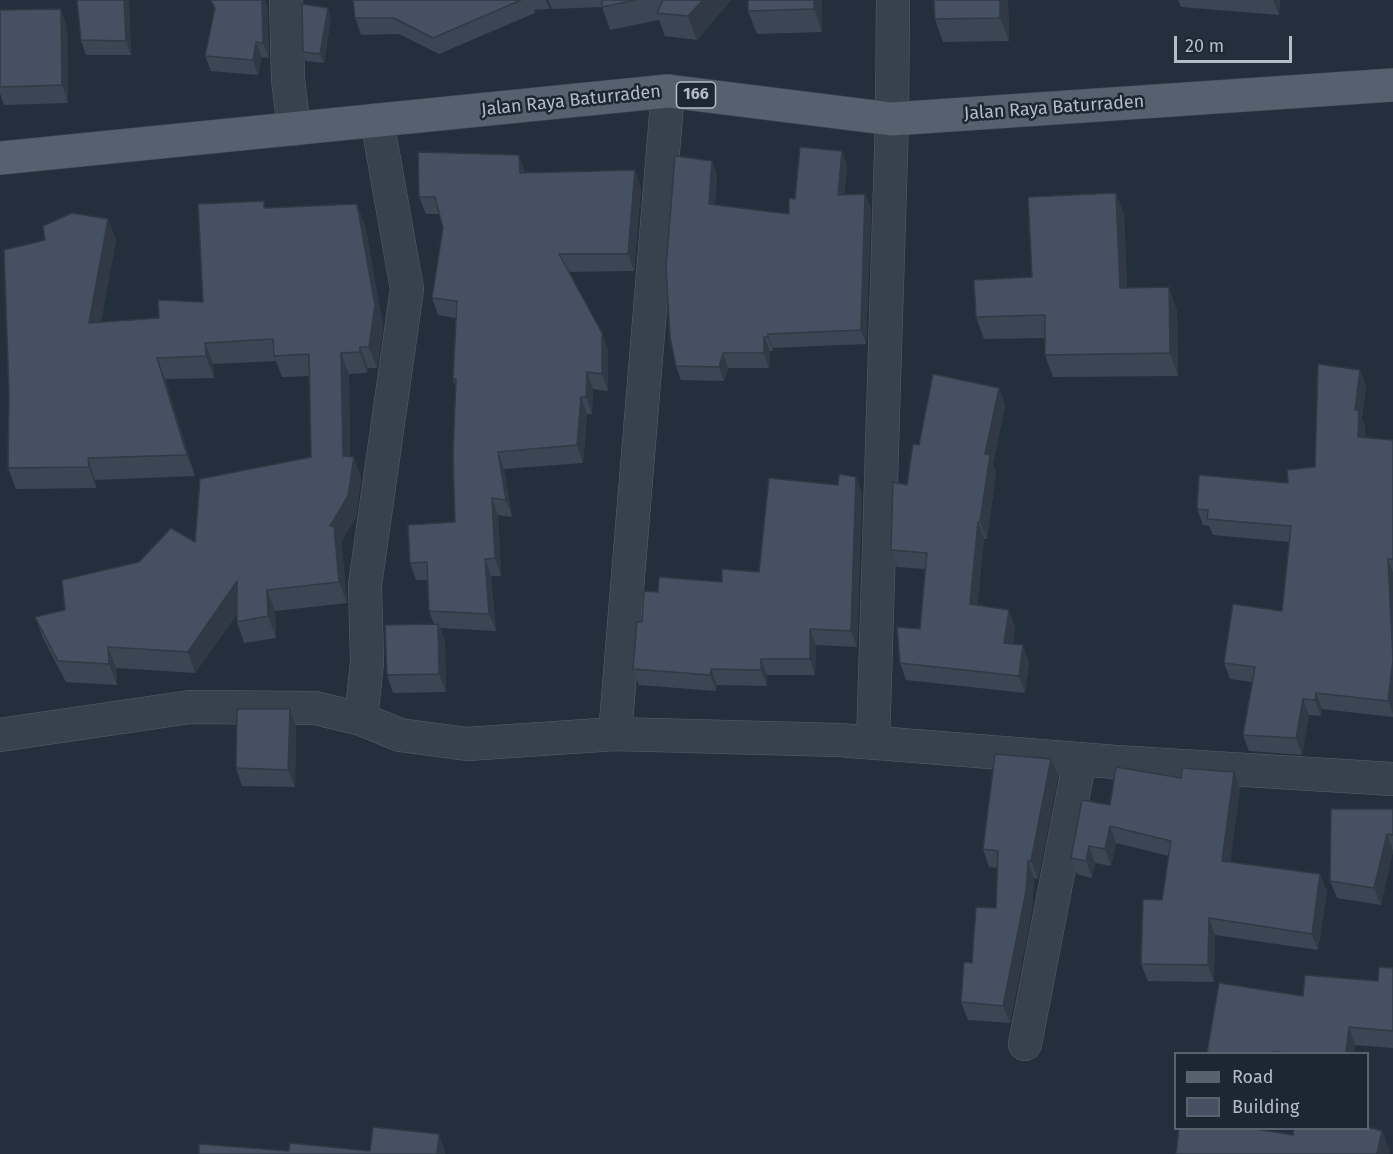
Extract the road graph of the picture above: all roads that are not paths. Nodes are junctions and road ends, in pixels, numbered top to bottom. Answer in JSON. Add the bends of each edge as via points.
{"nodes":[{"id":1,"x":286,"y":0,"type":"edge"},
{"id":2,"x":893,"y":0,"type":"edge"},
{"id":3,"x":1393,"y":85,"type":"edge"},
{"id":4,"x":668,"y":91,"type":"junction"},
{"id":5,"x":892,"y":119,"type":"junction"},
{"id":6,"x":377,"y":120,"type":"junction"},
{"id":7,"x":294,"y":129,"type":"junction"},
{"id":8,"x":0,"y":158,"type":"edge"},
{"id":9,"x":361,"y":719,"type":"junction"},
{"id":10,"x":615,"y":734,"type":"junction"},
{"id":11,"x":0,"y":735,"type":"edge"},
{"id":12,"x":873,"y":743,"type":"junction"},
{"id":13,"x":1080,"y":759,"type":"junction"},
{"id":14,"x":1393,"y":779,"type":"edge"},
{"id":15,"x":1025,"y":1044,"type":"dead end"}],
"edges":[{"from":1,"to":7,"type":"street"},
{"from":2,"to":5,"type":"street"},
{"from":3,"to":5,"type":"main road","name":"Jalan Raya Baturraden","number":"166"},
{"from":4,"to":5,"type":"main road","name":"Jalan Raya Baturraden","number":"166"},
{"from":4,"to":6,"type":"main road","name":"Jalan Raya Baturraden","number":"166"},
{"from":4,"to":10,"type":"street"},
{"from":5,"to":12,"type":"street"},
{"from":6,"to":7,"type":"main road","name":"Jalan Raya Baturraden","number":"166"},
{"from":6,"to":9,"type":"street","via":[[407,289],[365,585],[367,662]]},
{"from":7,"to":8,"type":"main road","name":"Jalan Raya Baturraden","number":"166"},
{"from":9,"to":10,"type":"street","via":[[400,735],[467,744]]},
{"from":9,"to":11,"type":"street","via":[[315,708],[190,707]]},
{"from":10,"to":12,"type":"street"},
{"from":12,"to":13,"type":"street"},
{"from":13,"to":14,"type":"street"},
{"from":13,"to":15,"type":"street"}]}
